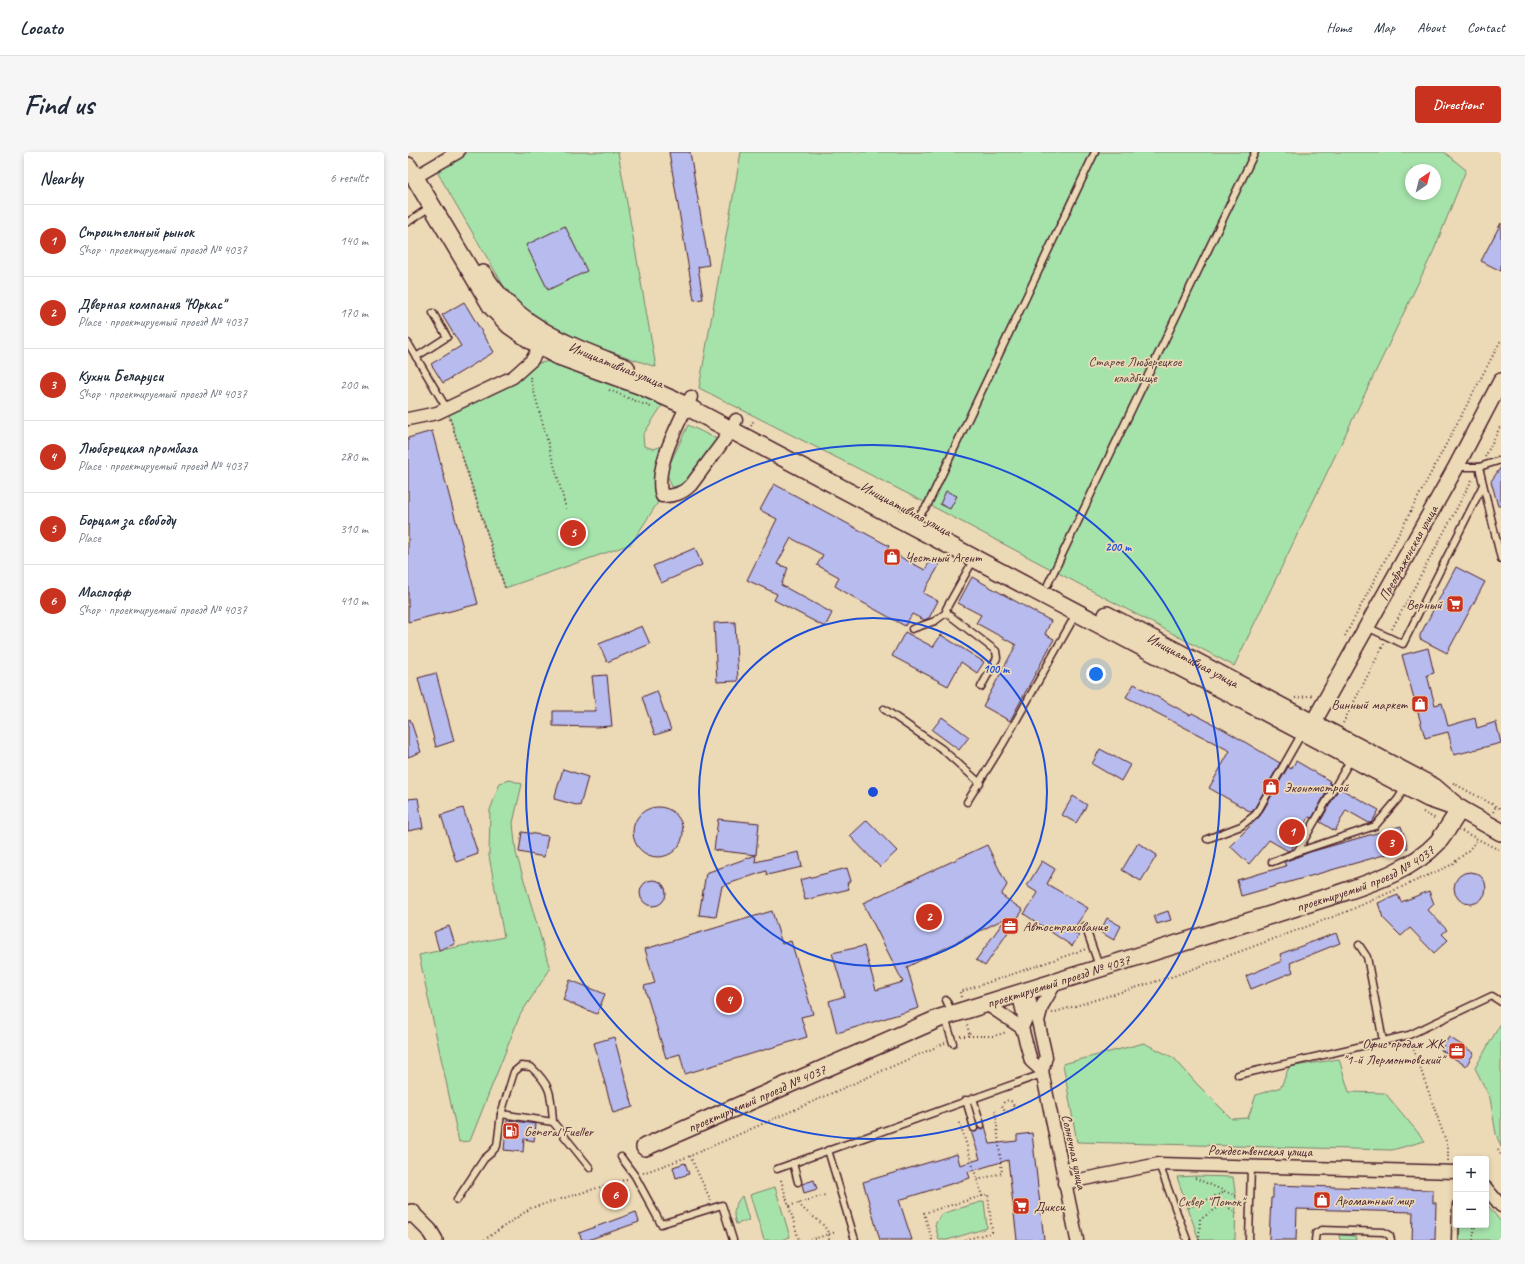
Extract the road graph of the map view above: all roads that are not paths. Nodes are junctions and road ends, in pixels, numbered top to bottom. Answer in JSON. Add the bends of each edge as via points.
{"nodes":[{"id":1,"x":410,"y":152,"type":"edge"},
{"id":2,"x":458,"y":152,"type":"edge"},
{"id":3,"x":1095,"y":152,"type":"edge"},
{"id":4,"x":1255,"y":152,"type":"edge"},
{"id":5,"x":415,"y":169,"type":"edge"},
{"id":6,"x":431,"y":206,"type":"junction"},
{"id":7,"x":408,"y":222,"type":"edge"},
{"id":8,"x":433,"y":313,"type":"dead end"},
{"id":9,"x":408,"y":343,"type":"edge"},
{"id":10,"x":540,"y":346,"type":"junction"},
{"id":11,"x":416,"y":357,"type":"junction"},
{"id":12,"x":1501,"y":381,"type":"edge"},
{"id":13,"x":689,"y":402,"type":"junction"},
{"id":14,"x":447,"y":409,"type":"junction"},
{"id":15,"x":408,"y":419,"type":"edge"},
{"id":16,"x":734,"y":424,"type":"junction"},
{"id":17,"x":1501,"y":460,"type":"edge"},
{"id":18,"x":1456,"y":467,"type":"junction"},
{"id":19,"x":1479,"y":467,"type":"junction"},
{"id":20,"x":1483,"y":485,"type":"junction"},
{"id":21,"x":919,"y":516,"type":"junction"},
{"id":22,"x":974,"y":558,"type":"junction"},
{"id":23,"x":1501,"y":558,"type":"edge"},
{"id":24,"x":1048,"y":584,"type":"junction"},
{"id":25,"x":948,"y":612,"type":"junction"},
{"id":26,"x":1077,"y":612,"type":"junction"},
{"id":27,"x":1366,"y":627,"type":"junction"},
{"id":28,"x":912,"y":629,"type":"dead end"},
{"id":29,"x":981,"y":687,"type":"dead end"},
{"id":30,"x":884,"y":709,"type":"dead end"},
{"id":31,"x":1308,"y":728,"type":"junction"},
{"id":32,"x":1352,"y":758,"type":"junction"},
{"id":33,"x":980,"y":783,"type":"junction"},
{"id":34,"x":1405,"y":786,"type":"junction"},
{"id":35,"x":967,"y":802,"type":"dead end"},
{"id":36,"x":1460,"y":809,"type":"junction"},
{"id":37,"x":1501,"y":832,"type":"edge"},
{"id":38,"x":1207,"y":839,"type":"dead end"},
{"id":39,"x":1297,"y":852,"type":"junction"},
{"id":40,"x":1272,"y":862,"type":"dead end"},
{"id":41,"x":1085,"y":926,"type":"dead end"},
{"id":42,"x":1359,"y":945,"type":"dead end"},
{"id":43,"x":1099,"y":967,"type":"junction"},
{"id":44,"x":1057,"y":980,"type":"junction"},
{"id":45,"x":1023,"y":991,"type":"junction"},
{"id":46,"x":1500,"y":999,"type":"edge"},
{"id":47,"x":985,"y":1003,"type":"junction"},
{"id":48,"x":948,"y":1010,"type":"junction"},
{"id":49,"x":1038,"y":1021,"type":"junction"},
{"id":50,"x":1022,"y":1028,"type":"junction"},
{"id":51,"x":1383,"y":1041,"type":"junction"},
{"id":52,"x":952,"y":1042,"type":"road end"},
{"id":53,"x":1042,"y":1072,"type":"junction"},
{"id":54,"x":1238,"y":1075,"type":"dead end"},
{"id":55,"x":973,"y":1098,"type":"junction"},
{"id":56,"x":966,"y":1100,"type":"junction"},
{"id":57,"x":501,"y":1114,"type":"junction"},
{"id":58,"x":553,"y":1122,"type":"junction"},
{"id":59,"x":981,"y":1125,"type":"dead end"},
{"id":60,"x":974,"y":1128,"type":"dead end"},
{"id":61,"x":644,"y":1147,"type":"dead end"},
{"id":62,"x":828,"y":1150,"type":"junction"},
{"id":63,"x":621,"y":1157,"type":"dead end"},
{"id":64,"x":793,"y":1163,"type":"junction"},
{"id":65,"x":1159,"y":1164,"type":"junction"},
{"id":66,"x":1251,"y":1165,"type":"junction"},
{"id":67,"x":590,"y":1168,"type":"dead end"},
{"id":68,"x":777,"y":1169,"type":"dead end"},
{"id":69,"x":1452,"y":1171,"type":"edge"},
{"id":70,"x":798,"y":1182,"type":"dead end"},
{"id":71,"x":1064,"y":1183,"type":"junction"},
{"id":72,"x":1489,"y":1192,"type":"edge"},
{"id":73,"x":457,"y":1200,"type":"dead end"},
{"id":74,"x":1501,"y":1206,"type":"edge"},
{"id":75,"x":410,"y":1214,"type":"edge"},
{"id":76,"x":1455,"y":1228,"type":"edge"},
{"id":77,"x":435,"y":1240,"type":"edge"},
{"id":78,"x":734,"y":1240,"type":"edge"},
{"id":79,"x":855,"y":1240,"type":"edge"},
{"id":80,"x":1077,"y":1240,"type":"edge"},
{"id":81,"x":1187,"y":1240,"type":"edge"},
{"id":82,"x":1249,"y":1240,"type":"edge"},
{"id":83,"x":1315,"y":1240,"type":"edge"},
{"id":84,"x":1391,"y":1240,"type":"edge"},
{"id":85,"x":1455,"y":1240,"type":"edge"}],
"edges":[{"from":1,"to":5,"type":"main road","name":"Инициативная улица"},
{"from":2,"to":5,"type":"street"},
{"from":3,"to":21,"type":"lane","via":[[932,497]]},
{"from":4,"to":24,"type":"lane"},
{"from":5,"to":6,"type":"main road","name":"Инициативная улица"},
{"from":5,"to":13,"type":"main road","name":"Инициативная улица","via":[[485,276],[518,315],[561,343],[642,375]]},
{"from":6,"to":7,"type":"lane"},
{"from":6,"to":10,"type":"main road","name":"Инициативная улица","via":[[492,308],[509,325]]},
{"from":8,"to":11,"type":"lane","via":[[447,338]]},
{"from":9,"to":11,"type":"lane"},
{"from":10,"to":13,"type":"main road","name":"Инициативная улица","via":[[556,355]]},
{"from":10,"to":14,"type":"street","via":[[513,377]]},
{"from":11,"to":14,"type":"lane"},
{"from":12,"to":18,"type":"street","name":"Преображенская улица"},
{"from":13,"to":16,"type":"main road","name":"Инициативная улица"},
{"from":13,"to":16,"type":"street","via":[[660,472],[659,486],[662,496],[675,496],[684,492]]},
{"from":14,"to":15,"type":"street"},
{"from":16,"to":21,"type":"main road","name":"Инициативная улица"},
{"from":16,"to":22,"type":"main road","name":"Инициативная улица"},
{"from":17,"to":19,"type":"lane"},
{"from":18,"to":19,"type":"lane"},
{"from":18,"to":27,"type":"street","name":"Преображенская улица"},
{"from":19,"to":20,"type":"lane"},
{"from":20,"to":23,"type":"lane"},
{"from":20,"to":27,"type":"lane","via":[[1403,644]]},
{"from":21,"to":24,"type":"main road","name":"Инициативная улица"},
{"from":22,"to":25,"type":"lane","via":[[946,609]]},
{"from":22,"to":26,"type":"main road","name":"Инициативная улица"},
{"from":24,"to":31,"type":"main road","name":"Инициативная улица"},
{"from":25,"to":28,"type":"lane","via":[[935,621]]},
{"from":25,"to":29,"type":"lane","via":[[996,651],[997,658]]},
{"from":26,"to":31,"type":"main road","name":"Инициативная улица"},
{"from":26,"to":33,"type":"lane"},
{"from":27,"to":31,"type":"street","name":"Преображенская улица"},
{"from":30,"to":33,"type":"lane","via":[[942,749]]},
{"from":31,"to":32,"type":"main road","name":"Инициативная улица"},
{"from":31,"to":36,"type":"main road","name":"Инициативная улица","via":[[1434,787]]},
{"from":31,"to":38,"type":"lane","via":[[1256,814],[1241,826]]},
{"from":32,"to":34,"type":"main road","name":"Инициативная улица"},
{"from":32,"to":39,"type":"lane"},
{"from":33,"to":35,"type":"lane"},
{"from":34,"to":36,"type":"main road","name":"Инициативная улица","via":[[1428,798]]},
{"from":34,"to":39,"type":"lane","via":[[1398,800],[1375,826]]},
{"from":36,"to":37,"type":"main road","name":"Инициативная улица"},
{"from":36,"to":43,"type":"main road","name":"проектируемый проезд № 4037","via":[[1427,853],[1391,874],[1338,894]]},
{"from":39,"to":40,"type":"lane"},
{"from":41,"to":43,"type":"lane"},
{"from":42,"to":51,"type":"lane","via":[[1367,957]]},
{"from":43,"to":44,"type":"main road","name":"проектируемый проезд № 4037"},
{"from":44,"to":45,"type":"main road","name":"проектируемый проезд № 4037"},
{"from":44,"to":49,"type":"street","via":[[1042,1006]]},
{"from":45,"to":47,"type":"main road","name":"проектируемый проезд № 4037"},
{"from":45,"to":49,"type":"street"},
{"from":45,"to":50,"type":"street","via":[[1025,1021]]},
{"from":46,"to":51,"type":"lane","via":[[1492,996],[1409,1035]]},
{"from":47,"to":48,"type":"main road","name":"проектируемый проезд № 4037"},
{"from":47,"to":50,"type":"street"},
{"from":48,"to":52,"type":"lane"},
{"from":48,"to":61,"type":"main road","name":"проектируемый проезд № 4037"},
{"from":49,"to":53,"type":"street","via":[[1046,1057]]},
{"from":50,"to":53,"type":"street","via":[[1031,1061]]},
{"from":51,"to":54,"type":"lane"},
{"from":53,"to":55,"type":"lane"},
{"from":53,"to":71,"type":"street","name":"Солнечная улица"},
{"from":55,"to":56,"type":"lane"},
{"from":55,"to":59,"type":"lane"},
{"from":56,"to":60,"type":"lane"},
{"from":56,"to":62,"type":"lane"},
{"from":57,"to":58,"type":"lane"},
{"from":57,"to":58,"type":"lane","via":[[514,1072],[521,1066],[531,1067],[542,1076],[551,1092]]},
{"from":57,"to":73,"type":"lane","via":[[497,1146],[484,1159]]},
{"from":58,"to":67,"type":"lane"},
{"from":62,"to":64,"type":"lane"},
{"from":62,"to":79,"type":"lane"},
{"from":63,"to":78,"type":"lane","via":[[635,1176],[661,1224],[722,1205]]},
{"from":64,"to":68,"type":"lane"},
{"from":64,"to":70,"type":"lane"},
{"from":65,"to":66,"type":"street","name":"Рождественская улица"},
{"from":65,"to":71,"type":"street","name":"Рождественская улица"},
{"from":65,"to":81,"type":"lane"},
{"from":66,"to":69,"type":"street","name":"Рождественская улица"},
{"from":66,"to":82,"type":"lane"},
{"from":71,"to":80,"type":"street","name":"Солнечная улица"},
{"from":72,"to":74,"type":"street"},
{"from":75,"to":77,"type":"street","via":[[429,1230]]},
{"from":76,"to":85,"type":"lane"},
{"from":83,"to":84,"type":"lane","via":[[1316,1233],[1322,1230],[1384,1232]]}]}
